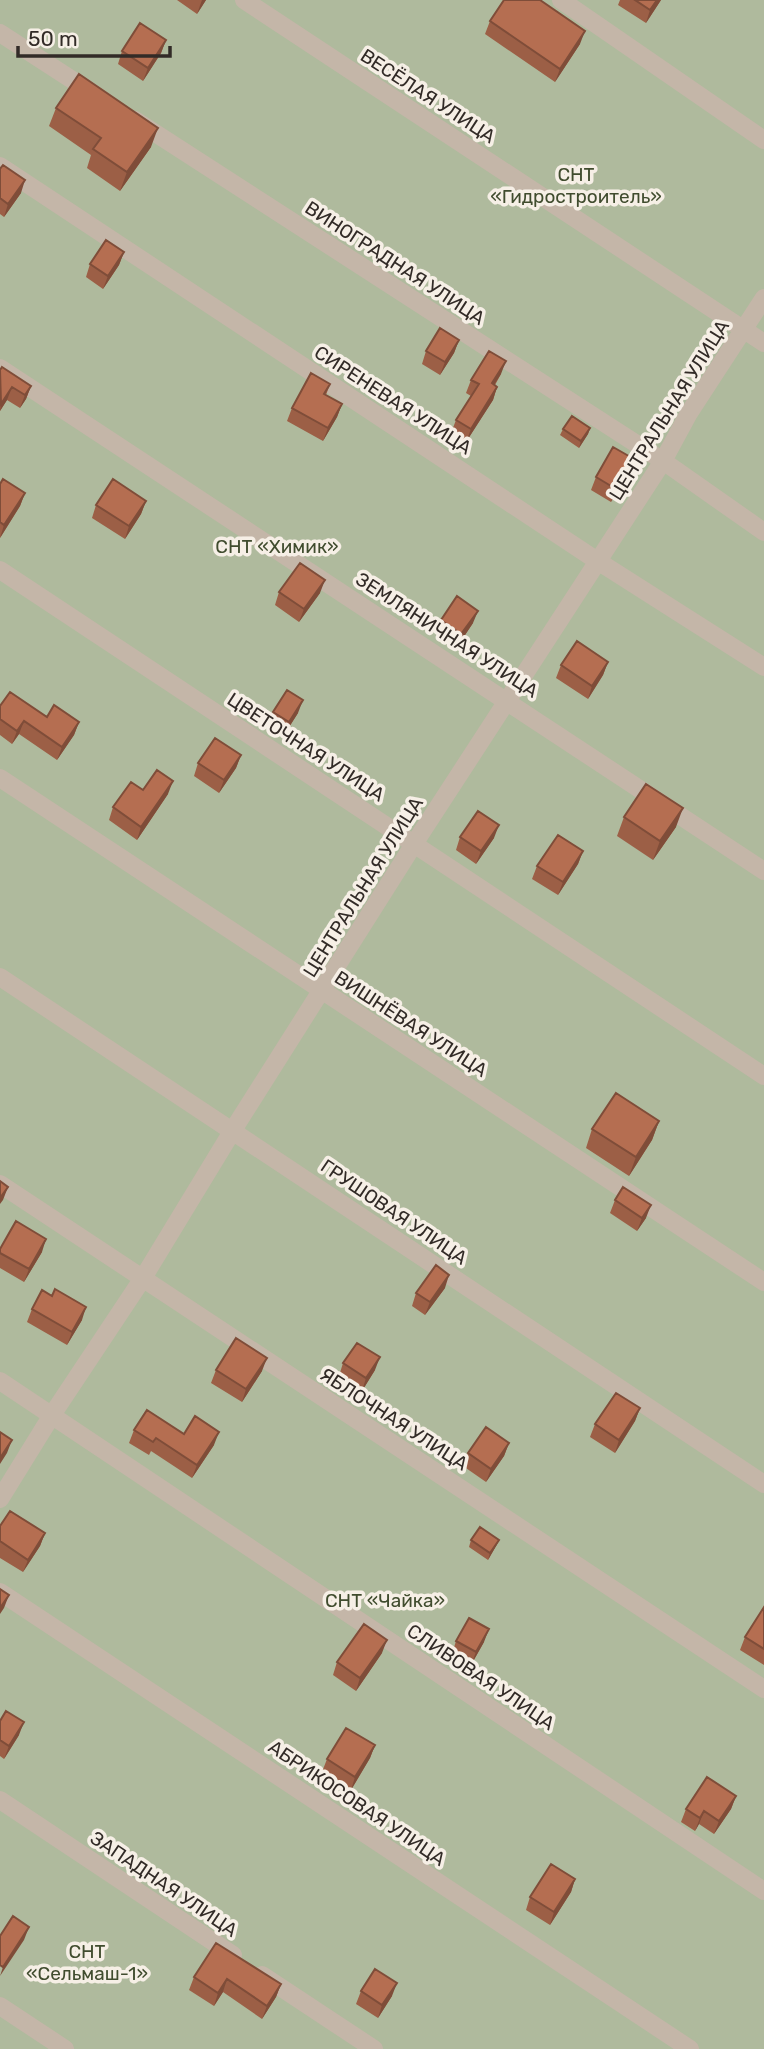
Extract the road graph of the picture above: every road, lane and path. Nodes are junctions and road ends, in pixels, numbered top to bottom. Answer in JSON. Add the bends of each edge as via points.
{"nodes":[{"id":1,"x":244,"y":0,"type":"edge"},
{"id":2,"x":561,"y":0,"type":"edge"},
{"id":3,"x":0,"y":33,"type":"edge"},
{"id":4,"x":764,"y":140,"type":"edge"},
{"id":5,"x":0,"y":166,"type":"edge"},
{"id":6,"x":764,"y":298,"type":"edge"},
{"id":7,"x":745,"y":330,"type":"junction"},
{"id":8,"x":764,"y":343,"type":"edge"},
{"id":9,"x":0,"y":368,"type":"edge"},
{"id":10,"x":663,"y":461,"type":"junction"},
{"id":11,"x":764,"y":531,"type":"edge"},
{"id":12,"x":596,"y":560,"type":"junction"},
{"id":13,"x":0,"y":570,"type":"edge"},
{"id":14,"x":764,"y":667,"type":"edge"},
{"id":15,"x":507,"y":700,"type":"junction"},
{"id":16,"x":0,"y":778,"type":"edge"},
{"id":17,"x":414,"y":844,"type":"junction"},
{"id":18,"x":764,"y":871,"type":"edge"},
{"id":19,"x":0,"y":977,"type":"edge"},
{"id":20,"x":323,"y":990,"type":"junction"},
{"id":21,"x":764,"y":1076,"type":"edge"},
{"id":22,"x":233,"y":1130,"type":"junction"},
{"id":23,"x":0,"y":1184,"type":"edge"},
{"id":24,"x":143,"y":1278,"type":"junction"},
{"id":25,"x":764,"y":1282,"type":"edge"},
{"id":26,"x":0,"y":1381,"type":"edge"},
{"id":27,"x":52,"y":1415,"type":"junction"},
{"id":28,"x":764,"y":1484,"type":"edge"},
{"id":29,"x":0,"y":1499,"type":"edge"},
{"id":30,"x":0,"y":1592,"type":"edge"},
{"id":31,"x":764,"y":1689,"type":"edge"},
{"id":32,"x":0,"y":1800,"type":"edge"},
{"id":33,"x":764,"y":1891,"type":"edge"},
{"id":34,"x":0,"y":2006,"type":"edge"},
{"id":35,"x":65,"y":2049,"type":"edge"},
{"id":36,"x":374,"y":2049,"type":"edge"},
{"id":37,"x":690,"y":2049,"type":"edge"}],
"edges":[{"from":1,"to":7,"type":"street","name":"ВЕСЁЛАЯ УЛИЦА"},
{"from":2,"to":4,"type":"street"},
{"from":3,"to":10,"type":"street","name":"ВИНОГРАДНАЯ УЛИЦА"},
{"from":5,"to":12,"type":"street","name":"СИРЕНЕВАЯ УЛИЦА"},
{"from":6,"to":7,"type":"street","name":"ЦЕНТРАЛЬНАЯ УЛИЦА"},
{"from":7,"to":8,"type":"street","name":"ВЕСЁЛАЯ УЛИЦА"},
{"from":7,"to":10,"type":"street","name":"ЦЕНТРАЛЬНАЯ УЛИЦА"},
{"from":9,"to":15,"type":"street","name":"ЗЕМЛЯНИЧНАЯ УЛИЦА"},
{"from":10,"to":11,"type":"street","name":"ВИНОГРАДНАЯ УЛИЦА"},
{"from":10,"to":12,"type":"street","name":"ЦЕНТРАЛЬНАЯ УЛИЦА"},
{"from":12,"to":14,"type":"street","name":"СИРЕНЕВАЯ УЛИЦА"},
{"from":12,"to":15,"type":"street","name":"ЦЕНТРАЛЬНАЯ УЛИЦА"},
{"from":13,"to":17,"type":"street","name":"ЦВЕТОЧНАЯ УЛИЦА"},
{"from":15,"to":17,"type":"street","name":"ЦЕНТРАЛЬНАЯ УЛИЦА"},
{"from":15,"to":18,"type":"street","name":"ЗЕМЛЯНИЧНАЯ УЛИЦА"},
{"from":16,"to":20,"type":"street","name":"ВИШНЁВАЯ УЛИЦА"},
{"from":17,"to":20,"type":"street","name":"ЦЕНТРАЛЬНАЯ УЛИЦА"},
{"from":17,"to":21,"type":"street","name":"ЦВЕТОЧНАЯ УЛИЦА"},
{"from":19,"to":22,"type":"street","name":"ГРУШОВАЯ УЛИЦА"},
{"from":20,"to":22,"type":"street","name":"ЦЕНТРАЛЬНАЯ УЛИЦА"},
{"from":20,"to":25,"type":"street","name":"ВИШНЁВАЯ УЛИЦА"},
{"from":22,"to":24,"type":"street","name":"ЦЕНТРАЛЬНАЯ УЛИЦА"},
{"from":22,"to":28,"type":"street","name":"ГРУШОВАЯ УЛИЦА"},
{"from":23,"to":24,"type":"street","name":"ЯБЛОЧНАЯ УЛИЦА"},
{"from":24,"to":27,"type":"street","name":"ЦЕНТРАЛЬНАЯ УЛИЦА"},
{"from":24,"to":31,"type":"street","name":"ЯБЛОЧНАЯ УЛИЦА"},
{"from":26,"to":27,"type":"street","name":"СЛИВОВАЯ УЛИЦА"},
{"from":27,"to":29,"type":"street","name":"ЦЕНТРАЛЬНАЯ УЛИЦА"},
{"from":27,"to":33,"type":"street","name":"СЛИВОВАЯ УЛИЦА"},
{"from":30,"to":37,"type":"street","name":"АБРИКОСОВАЯ УЛИЦА"},
{"from":32,"to":36,"type":"street","name":"ЗАПАДНАЯ УЛИЦА"},
{"from":34,"to":35,"type":"street"}]}
